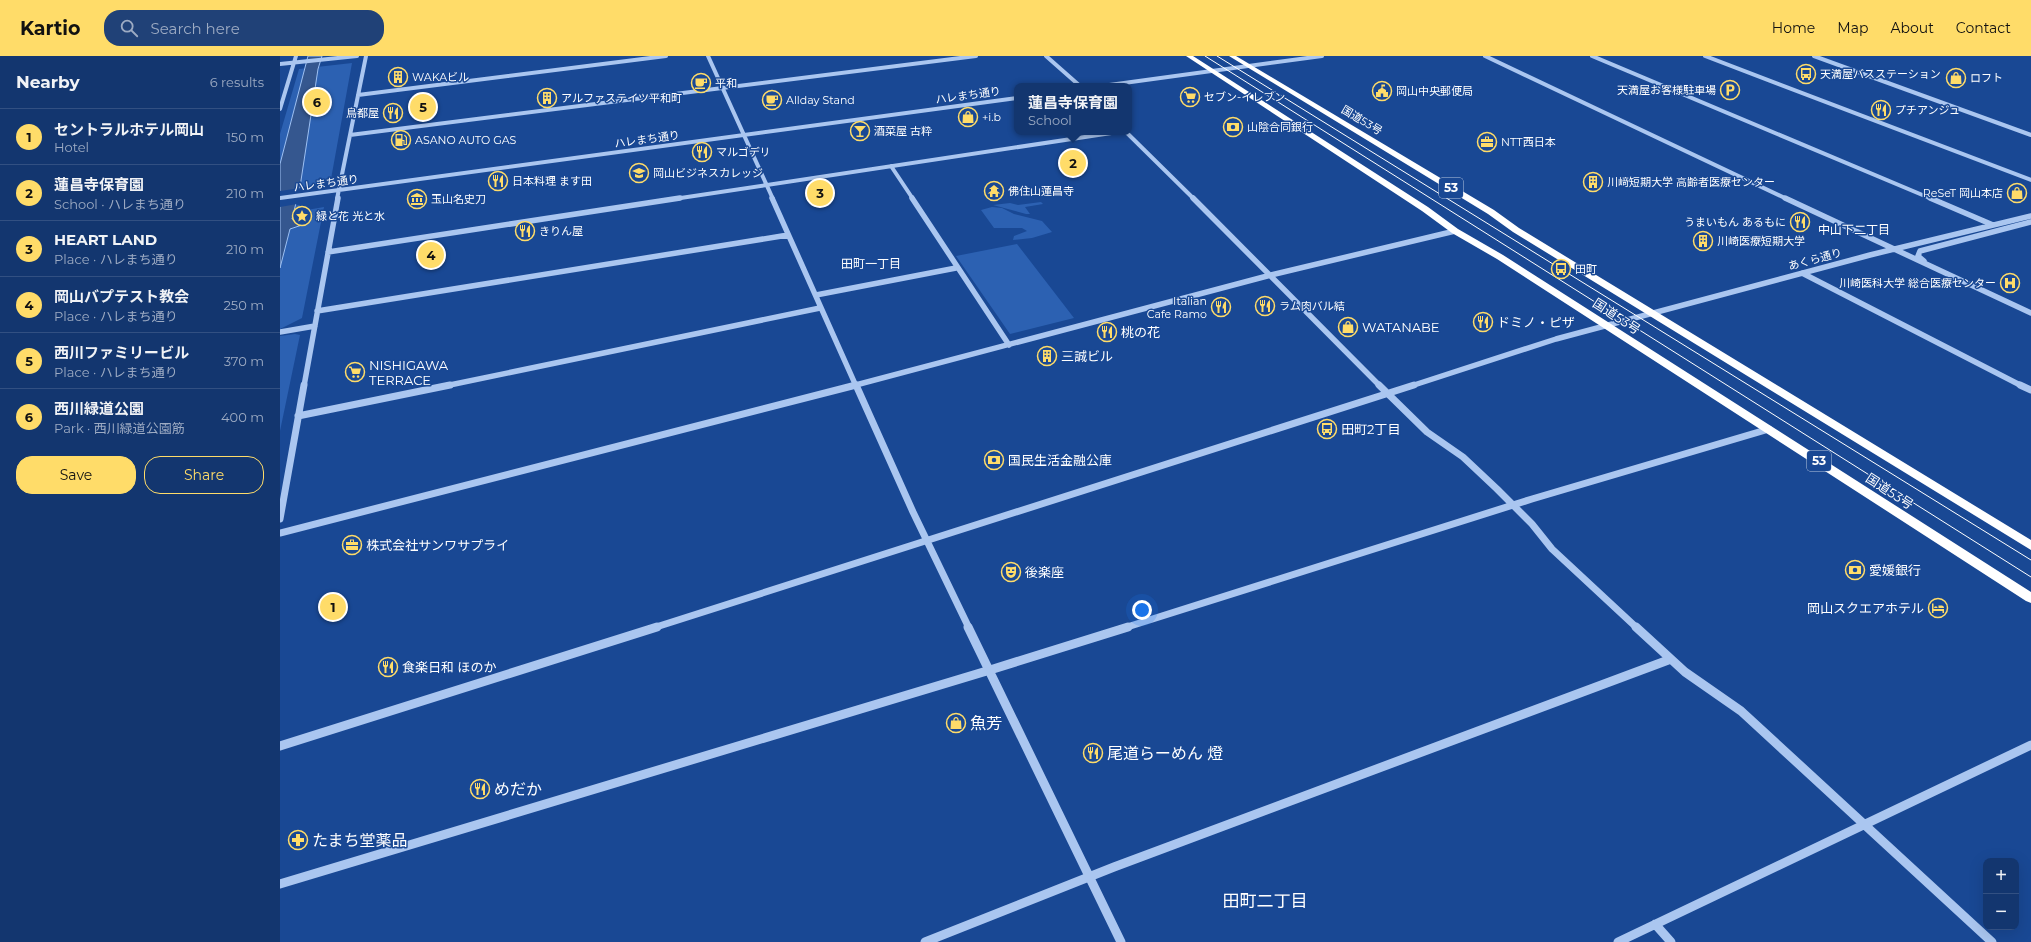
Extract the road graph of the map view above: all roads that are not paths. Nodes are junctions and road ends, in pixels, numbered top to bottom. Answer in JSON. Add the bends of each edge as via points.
{"nodes":[{"id":1,"x":296,"y":56,"type":"edge"},
{"id":2,"x":357,"y":56,"type":"edge"},
{"id":3,"x":366,"y":56,"type":"edge"},
{"id":4,"x":666,"y":56,"type":"edge"},
{"id":5,"x":708,"y":56,"type":"edge"},
{"id":6,"x":976,"y":56,"type":"edge"},
{"id":7,"x":1046,"y":56,"type":"edge"},
{"id":8,"x":1189,"y":56,"type":"edge"},
{"id":9,"x":1232,"y":56,"type":"edge"},
{"id":10,"x":1322,"y":56,"type":"edge"},
{"id":11,"x":1485,"y":56,"type":"edge"},
{"id":12,"x":1592,"y":56,"type":"edge"},
{"id":13,"x":1705,"y":56,"type":"edge"},
{"id":14,"x":1814,"y":56,"type":"edge"},
{"id":15,"x":293,"y":63,"type":"junction"},
{"id":16,"x":280,"y":64,"type":"edge"},
{"id":17,"x":1248,"y":66,"type":"junction"},
{"id":18,"x":1212,"y":71,"type":"junction"},
{"id":19,"x":1077,"y":83,"type":"edge"},
{"id":20,"x":1123,"y":83,"type":"edge"},
{"id":21,"x":724,"y":87,"type":"junction"},
{"id":22,"x":280,"y":92,"type":"edge"},
{"id":23,"x":285,"y":92,"type":"junction"},
{"id":24,"x":358,"y":95,"type":"junction"},
{"id":25,"x":1014,"y":98,"type":"edge"},
{"id":26,"x":280,"y":109,"type":"edge"},
{"id":27,"x":350,"y":135,"type":"junction"},
{"id":28,"x":744,"y":135,"type":"junction"},
{"id":29,"x":1098,"y":135,"type":"edge"},
{"id":30,"x":1129,"y":135,"type":"edge"},
{"id":31,"x":2031,"y":135,"type":"edge"},
{"id":32,"x":891,"y":166,"type":"junction"},
{"id":33,"x":2031,"y":180,"type":"edge"},
{"id":34,"x":767,"y":185,"type":"junction"},
{"id":35,"x":340,"y":190,"type":"junction"},
{"id":36,"x":280,"y":198,"type":"edge"},
{"id":37,"x":2031,"y":216,"type":"edge"},
{"id":38,"x":2031,"y":222,"type":"edge"},
{"id":39,"x":1993,"y":225,"type":"junction"},
{"id":40,"x":1456,"y":231,"type":"junction"},
{"id":41,"x":788,"y":235,"type":"junction"},
{"id":42,"x":1894,"y":250,"type":"junction"},
{"id":43,"x":328,"y":252,"type":"junction"},
{"id":44,"x":1932,"y":267,"type":"junction"},
{"id":45,"x":956,"y":268,"type":"junction"},
{"id":46,"x":1802,"y":273,"type":"junction"},
{"id":47,"x":1271,"y":275,"type":"junction"},
{"id":48,"x":816,"y":295,"type":"junction"},
{"id":49,"x":820,"y":308,"type":"junction"},
{"id":50,"x":317,"y":311,"type":"junction"},
{"id":51,"x":1652,"y":313,"type":"junction"},
{"id":52,"x":2031,"y":313,"type":"edge"},
{"id":53,"x":315,"y":326,"type":"junction"},
{"id":54,"x":1606,"y":326,"type":"junction"},
{"id":55,"x":280,"y":332,"type":"edge"},
{"id":56,"x":1009,"y":345,"type":"junction"},
{"id":57,"x":857,"y":385,"type":"junction"},
{"id":58,"x":2031,"y":390,"type":"edge"},
{"id":59,"x":1387,"y":394,"type":"junction"},
{"id":60,"x":298,"y":416,"type":"junction"},
{"id":61,"x":1769,"y":429,"type":"junction"},
{"id":62,"x":1513,"y":505,"type":"junction"},
{"id":63,"x":280,"y":519,"type":"edge"},
{"id":64,"x":280,"y":533,"type":"edge"},
{"id":65,"x":928,"y":541,"type":"junction"},
{"id":66,"x":2031,"y":546,"type":"edge"},
{"id":67,"x":2031,"y":598,"type":"edge"},
{"id":68,"x":1671,"y":659,"type":"junction"},
{"id":69,"x":990,"y":670,"type":"junction"},
{"id":70,"x":2031,"y":745,"type":"edge"},
{"id":71,"x":280,"y":746,"type":"edge"},
{"id":72,"x":1864,"y":825,"type":"junction"},
{"id":73,"x":1090,"y":877,"type":"junction"},
{"id":74,"x":280,"y":884,"type":"edge"},
{"id":75,"x":1655,"y":924,"type":"junction"},
{"id":76,"x":925,"y":942,"type":"edge"},
{"id":77,"x":1121,"y":942,"type":"edge"},
{"id":78,"x":1618,"y":942,"type":"edge"},
{"id":79,"x":1671,"y":942,"type":"edge"},
{"id":80,"x":1992,"y":942,"type":"edge"}],
"edges":[{"from":1,"to":15,"type":"street"},
{"from":2,"to":15,"type":"street"},
{"from":3,"to":24,"type":"street"},
{"from":4,"to":24,"type":"street"},
{"from":5,"to":21,"type":"street"},
{"from":6,"to":21,"type":"street"},
{"from":7,"to":19,"type":"street"},
{"from":8,"to":18,"type":"highway","name":"国道53号","number":"53"},
{"from":9,"to":17,"type":"highway","name":"国道53号","number":"53"},
{"from":10,"to":17,"type":"street"},
{"from":11,"to":42,"type":"street"},
{"from":12,"to":39,"type":"street"},
{"from":13,"to":33,"type":"street"},
{"from":14,"to":31,"type":"street"},
{"from":15,"to":16,"type":"street"},
{"from":15,"to":23,"type":"street"},
{"from":17,"to":18,"type":"street"},
{"from":17,"to":51,"type":"highway","name":"国道53号","number":"53","via":[[1491,212]]},
{"from":18,"to":20,"type":"street"},
{"from":18,"to":40,"type":"highway","name":"国道53号","number":"53"},
{"from":21,"to":27,"type":"street"},
{"from":21,"to":28,"type":"street"},
{"from":22,"to":23,"type":"street"},
{"from":23,"to":26,"type":"street"},
{"from":24,"to":27,"type":"street"},
{"from":25,"to":28,"type":"street","name":"ハレまち通り"},
{"from":27,"to":35,"type":"street"},
{"from":28,"to":34,"type":"street"},
{"from":28,"to":35,"type":"street","name":"ハレまち通り"},
{"from":29,"to":32,"type":"street"},
{"from":30,"to":47,"type":"street"},
{"from":32,"to":34,"type":"street"},
{"from":32,"to":45,"type":"street"},
{"from":34,"to":41,"type":"street"},
{"from":34,"to":43,"type":"street"},
{"from":35,"to":36,"type":"street","name":"ハレまち通り"},
{"from":35,"to":43,"type":"street"},
{"from":37,"to":39,"type":"street","name":"あくら通り"},
{"from":38,"to":44,"type":"street","via":[[1920,251],[1918,256]]},
{"from":39,"to":42,"type":"street","name":"あくら通り"},
{"from":40,"to":47,"type":"street"},
{"from":40,"to":54,"type":"highway","name":"国道53号","number":"53"},
{"from":41,"to":48,"type":"street"},
{"from":41,"to":50,"type":"street"},
{"from":42,"to":44,"type":"street"},
{"from":42,"to":46,"type":"street","name":"あくら通り"},
{"from":43,"to":50,"type":"street"},
{"from":44,"to":52,"type":"street"},
{"from":45,"to":48,"type":"street"},
{"from":45,"to":56,"type":"street"},
{"from":46,"to":51,"type":"street","name":"あくら通り"},
{"from":46,"to":58,"type":"street"},
{"from":47,"to":56,"type":"street"},
{"from":47,"to":59,"type":"street"},
{"from":48,"to":49,"type":"street"},
{"from":49,"to":57,"type":"street"},
{"from":49,"to":60,"type":"street"},
{"from":50,"to":53,"type":"street"},
{"from":51,"to":54,"type":"street","name":"あくら通り"},
{"from":51,"to":66,"type":"highway","name":"国道53号","number":"53"},
{"from":53,"to":55,"type":"street"},
{"from":53,"to":60,"type":"street"},
{"from":54,"to":59,"type":"street","name":"あくら通り","via":[[1556,339]]},
{"from":54,"to":61,"type":"highway","name":"国道53号","number":"53"},
{"from":56,"to":57,"type":"street"},
{"from":57,"to":64,"type":"street"},
{"from":57,"to":65,"type":"street"},
{"from":59,"to":62,"type":"street","via":[[1427,432],[1463,457]]},
{"from":59,"to":65,"type":"street","name":"あくら通り"},
{"from":60,"to":63,"type":"street"},
{"from":61,"to":62,"type":"street"},
{"from":61,"to":67,"type":"highway","name":"国道53号","number":"53"},
{"from":62,"to":68,"type":"street","via":[[1552,549]]},
{"from":62,"to":69,"type":"street"},
{"from":65,"to":69,"type":"street"},
{"from":65,"to":71,"type":"street","name":"あくら通り"},
{"from":68,"to":72,"type":"street","via":[[1685,672],[1741,711]]},
{"from":68,"to":73,"type":"street"},
{"from":69,"to":73,"type":"street"},
{"from":69,"to":74,"type":"street"},
{"from":70,"to":72,"type":"street"},
{"from":72,"to":75,"type":"street"},
{"from":72,"to":80,"type":"street"},
{"from":73,"to":76,"type":"street"},
{"from":73,"to":77,"type":"street"},
{"from":75,"to":78,"type":"street"},
{"from":75,"to":79,"type":"street"}]}
